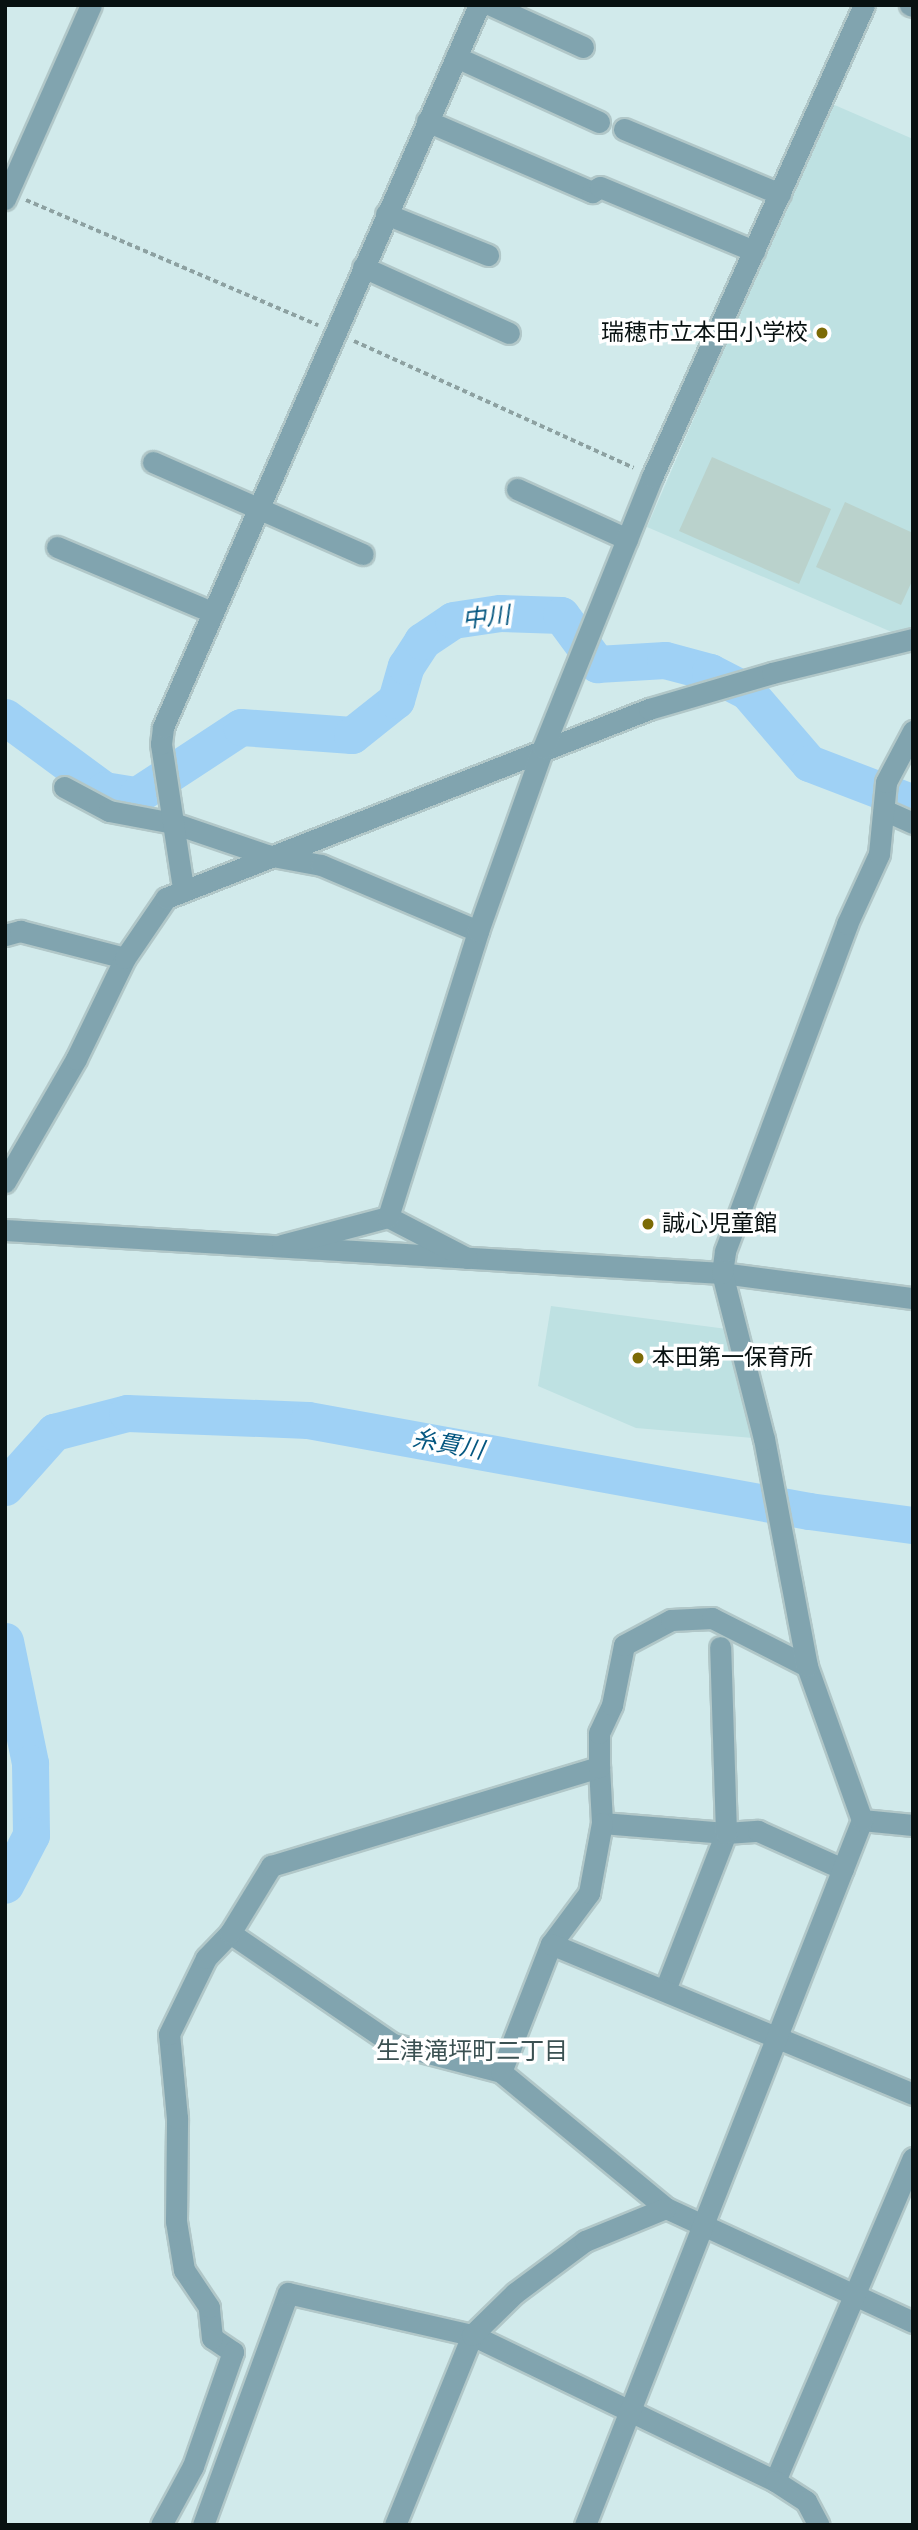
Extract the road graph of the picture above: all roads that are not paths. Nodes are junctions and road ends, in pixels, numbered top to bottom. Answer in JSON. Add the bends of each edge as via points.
{"nodes":[{"id":1,"x":91,"y":5,"type":"edge"},
{"id":2,"x":479,"y":5,"type":"edge"},
{"id":3,"x":491,"y":5,"type":"edge"},
{"id":4,"x":864,"y":5,"type":"edge"},
{"id":5,"x":583,"y":47,"type":"dead end"},
{"id":6,"x":456,"y":57,"type":"junction"},
{"id":7,"x":427,"y":121,"type":"junction"},
{"id":8,"x":599,"y":122,"type":"dead end"},
{"id":9,"x":624,"y":129,"type":"dead end"},
{"id":10,"x":780,"y":194,"type":"junction"},
{"id":11,"x":5,"y":199,"type":"edge"},
{"id":12,"x":386,"y":214,"type":"junction"},
{"id":13,"x":754,"y":251,"type":"junction"},
{"id":14,"x":488,"y":256,"type":"dead end"},
{"id":15,"x":363,"y":267,"type":"junction"},
{"id":16,"x":509,"y":333,"type":"dead end"},
{"id":17,"x":153,"y":462,"type":"dead end"},
{"id":18,"x":517,"y":489,"type":"dead end"},
{"id":19,"x":257,"y":508,"type":"junction"},
{"id":20,"x":627,"y":539,"type":"junction"},
{"id":21,"x":57,"y":547,"type":"dead end"},
{"id":22,"x":363,"y":554,"type":"dead end"},
{"id":23,"x":212,"y":612,"type":"junction"},
{"id":24,"x":913,"y":639,"type":"edge"},
{"id":25,"x":913,"y":732,"type":"edge"},
{"id":26,"x":544,"y":748,"type":"junction"},
{"id":27,"x":64,"y":788,"type":"dead end"},
{"id":28,"x":884,"y":809,"type":"junction"},
{"id":29,"x":173,"y":822,"type":"junction"},
{"id":30,"x":913,"y":823,"type":"edge"},
{"id":31,"x":267,"y":855,"type":"junction"},
{"id":32,"x":183,"y":888,"type":"junction"},
{"id":33,"x":478,"y":932,"type":"junction"},
{"id":34,"x":5,"y":934,"type":"edge"},
{"id":35,"x":125,"y":958,"type":"junction"},
{"id":36,"x":5,"y":1182,"type":"edge"},
{"id":37,"x":388,"y":1217,"type":"junction"},
{"id":38,"x":5,"y":1230,"type":"edge"},
{"id":39,"x":271,"y":1249,"type":"junction"},
{"id":40,"x":467,"y":1258,"type":"junction"},
{"id":41,"x":722,"y":1273,"type":"junction"},
{"id":42,"x":913,"y":1298,"type":"edge"},
{"id":43,"x":720,"y":1647,"type":"dead end"},
{"id":44,"x":807,"y":1666,"type":"junction"},
{"id":45,"x":599,"y":1767,"type":"junction"},
{"id":46,"x":862,"y":1820,"type":"junction"},
{"id":47,"x":602,"y":1823,"type":"junction"},
{"id":48,"x":913,"y":1825,"type":"edge"},
{"id":49,"x":726,"y":1833,"type":"junction"},
{"id":50,"x":843,"y":1869,"type":"junction"},
{"id":51,"x":230,"y":1933,"type":"junction"},
{"id":52,"x":551,"y":1944,"type":"junction"},
{"id":53,"x":665,"y":1990,"type":"junction"},
{"id":54,"x":776,"y":2034,"type":"junction"},
{"id":55,"x":500,"y":2072,"type":"junction"},
{"id":56,"x":913,"y":2094,"type":"edge"},
{"id":57,"x":913,"y":2158,"type":"edge"},
{"id":58,"x":666,"y":2208,"type":"junction"},
{"id":59,"x":700,"y":2224,"type":"junction"},
{"id":60,"x":853,"y":2294,"type":"junction"},
{"id":61,"x":913,"y":2322,"type":"edge"},
{"id":62,"x":472,"y":2335,"type":"junction"},
{"id":63,"x":233,"y":2351,"type":"junction"},
{"id":64,"x":632,"y":2415,"type":"junction"},
{"id":65,"x":239,"y":2431,"type":"junction"},
{"id":66,"x":775,"y":2481,"type":"junction"},
{"id":67,"x":161,"y":2525,"type":"edge"},
{"id":68,"x":202,"y":2525,"type":"edge"},
{"id":69,"x":395,"y":2525,"type":"edge"},
{"id":70,"x":585,"y":2525,"type":"edge"},
{"id":71,"x":819,"y":2525,"type":"edge"}],
"edges":[{"from":1,"to":11,"type":"street"},
{"from":2,"to":6,"type":"street"},
{"from":3,"to":5,"type":"street"},
{"from":4,"to":10,"type":"street"},
{"from":6,"to":7,"type":"street"},
{"from":6,"to":8,"type":"street"},
{"from":7,"to":12,"type":"street"},
{"from":7,"to":13,"type":"street","via":[[592,192],[600,187]]},
{"from":9,"to":10,"type":"street"},
{"from":10,"to":13,"type":"street"},
{"from":12,"to":14,"type":"street"},
{"from":12,"to":15,"type":"street"},
{"from":13,"to":20,"type":"street"},
{"from":15,"to":16,"type":"street"},
{"from":15,"to":19,"type":"street"},
{"from":17,"to":19,"type":"street"},
{"from":18,"to":20,"type":"street"},
{"from":19,"to":22,"type":"street"},
{"from":19,"to":23,"type":"street"},
{"from":20,"to":26,"type":"street"},
{"from":21,"to":23,"type":"street"},
{"from":23,"to":29,"type":"street","via":[[163,727],[161,744]]},
{"from":24,"to":26,"type":"street","via":[[649,709]]},
{"from":25,"to":28,"type":"street","via":[[887,782]]},
{"from":26,"to":31,"type":"street"},
{"from":26,"to":33,"type":"street"},
{"from":27,"to":29,"type":"street","via":[[109,811]]},
{"from":28,"to":30,"type":"street"},
{"from":28,"to":41,"type":"street","via":[[879,854],[829,972],[725,1251]]},
{"from":29,"to":31,"type":"street"},
{"from":29,"to":32,"type":"street"},
{"from":31,"to":32,"type":"street"},
{"from":31,"to":33,"type":"street","via":[[321,864]]},
{"from":32,"to":35,"type":"street","via":[[166,898]]},
{"from":33,"to":37,"type":"street"},
{"from":34,"to":35,"type":"street","via":[[20,931]]},
{"from":35,"to":36,"type":"street","via":[[76,1059]]},
{"from":37,"to":39,"type":"street","via":[[312,1234]]},
{"from":37,"to":40,"type":"street"},
{"from":38,"to":39,"type":"street"},
{"from":39,"to":40,"type":"street"},
{"from":40,"to":41,"type":"street"},
{"from":41,"to":42,"type":"street"},
{"from":41,"to":44,"type":"street","via":[[764,1439]]},
{"from":43,"to":49,"type":"street"},
{"from":44,"to":45,"type":"street","via":[[712,1618],[671,1620],[642,1632],[624,1645],[612,1705],[599,1733]]},
{"from":44,"to":46,"type":"street"},
{"from":45,"to":47,"type":"street"},
{"from":45,"to":51,"type":"street","via":[[271,1866]]},
{"from":46,"to":48,"type":"street"},
{"from":46,"to":50,"type":"street"},
{"from":47,"to":49,"type":"street"},
{"from":47,"to":52,"type":"street","via":[[589,1893]]},
{"from":49,"to":50,"type":"street","via":[[758,1831]]},
{"from":49,"to":53,"type":"street"},
{"from":50,"to":54,"type":"street"},
{"from":51,"to":55,"type":"street","via":[[393,2044]]},
{"from":51,"to":63,"type":"street","via":[[206,1958],[169,2034],[177,2118],[176,2221],[184,2270],[209,2307],[212,2338]]},
{"from":52,"to":53,"type":"street"},
{"from":52,"to":55,"type":"street"},
{"from":53,"to":54,"type":"street"},
{"from":54,"to":56,"type":"street"},
{"from":54,"to":59,"type":"street"},
{"from":55,"to":58,"type":"street"},
{"from":57,"to":60,"type":"street"},
{"from":58,"to":59,"type":"street"},
{"from":58,"to":62,"type":"street","via":[[584,2241],[515,2293]]},
{"from":59,"to":60,"type":"street"},
{"from":59,"to":64,"type":"street"},
{"from":60,"to":61,"type":"street"},
{"from":60,"to":66,"type":"street"},
{"from":62,"to":64,"type":"street"},
{"from":62,"to":65,"type":"street","via":[[288,2293]]},
{"from":62,"to":69,"type":"street"},
{"from":63,"to":65,"type":"street"},
{"from":63,"to":67,"type":"street","via":[[193,2466]]},
{"from":64,"to":66,"type":"street"},
{"from":64,"to":70,"type":"street"},
{"from":65,"to":68,"type":"street"},
{"from":66,"to":71,"type":"street","via":[[806,2501]]}]}
